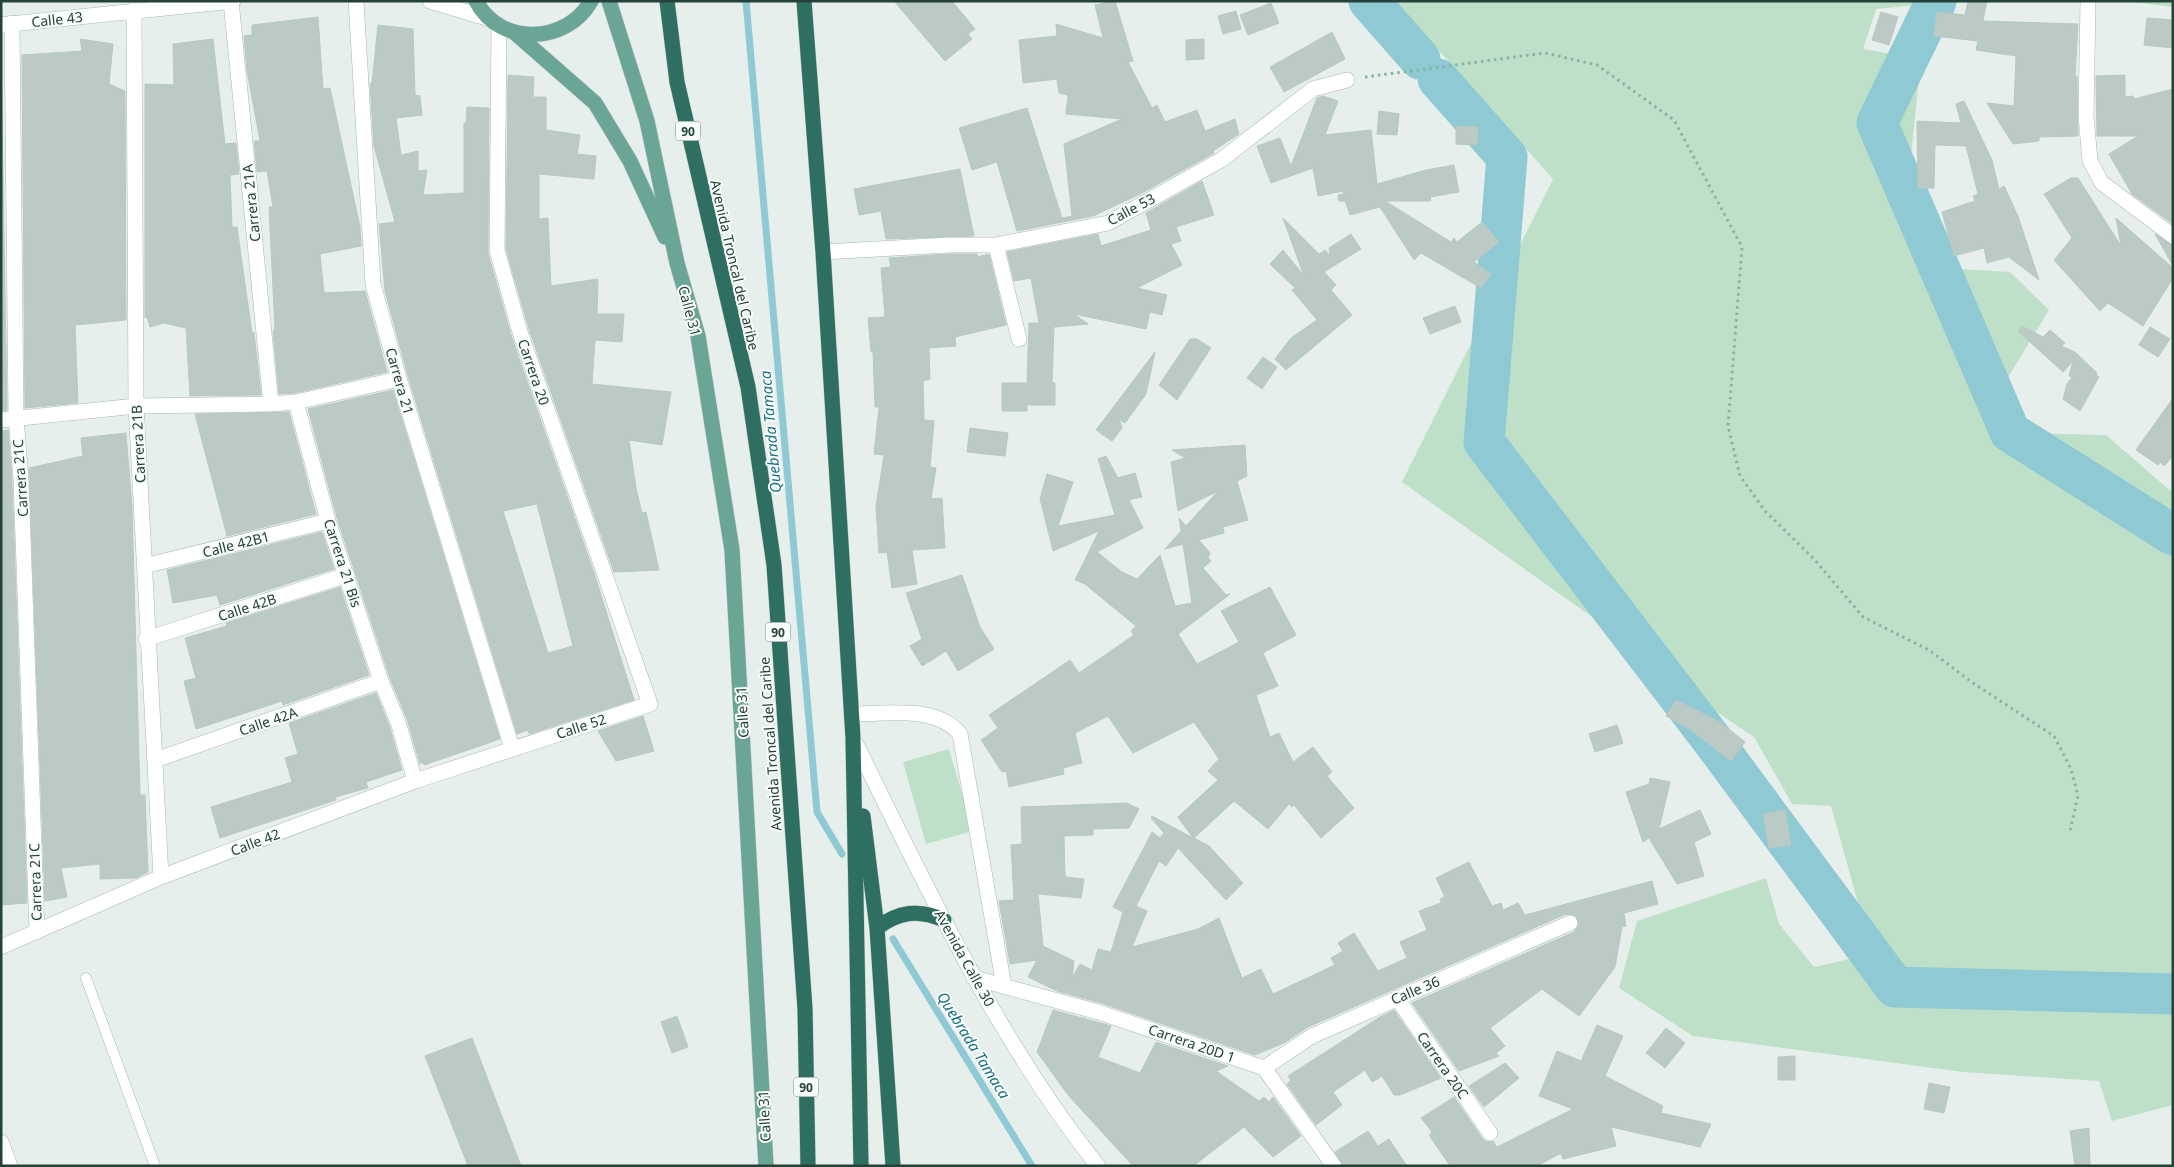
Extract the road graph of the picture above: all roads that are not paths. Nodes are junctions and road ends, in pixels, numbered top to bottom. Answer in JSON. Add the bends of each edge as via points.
{"nodes":[{"id":1,"x":232,"y":1,"type":"edge"},
{"id":2,"x":356,"y":1,"type":"edge"},
{"id":3,"x":430,"y":1,"type":"edge"},
{"id":4,"x":476,"y":1,"type":"edge"},
{"id":5,"x":591,"y":1,"type":"edge"},
{"id":6,"x":609,"y":1,"type":"edge"},
{"id":7,"x":667,"y":1,"type":"edge"},
{"id":8,"x":804,"y":1,"type":"edge"},
{"id":9,"x":2088,"y":1,"type":"edge"},
{"id":10,"x":134,"y":10,"type":"junction"},
{"id":11,"x":494,"y":22,"type":"junction"},
{"id":12,"x":7,"y":24,"type":"edge"},
{"id":13,"x":514,"y":32,"type":"junction"},
{"id":14,"x":1347,"y":80,"type":"road end"},
{"id":15,"x":2173,"y":236,"type":"edge"},
{"id":16,"x":996,"y":245,"type":"junction"},
{"id":17,"x":823,"y":252,"type":"junction"},
{"id":18,"x":677,"y":263,"type":"junction"},
{"id":19,"x":1019,"y":339,"type":"dead end"},
{"id":20,"x":399,"y":379,"type":"junction"},
{"id":21,"x":296,"y":402,"type":"junction"},
{"id":22,"x":272,"y":404,"type":"junction"},
{"id":23,"x":136,"y":406,"type":"junction"},
{"id":24,"x":8,"y":418,"type":"edge"},
{"id":25,"x":328,"y":521,"type":"junction"},
{"id":26,"x":144,"y":566,"type":"junction"},
{"id":27,"x":347,"y":575,"type":"junction"},
{"id":28,"x":146,"y":639,"type":"junction"},
{"id":29,"x":381,"y":681,"type":"junction"},
{"id":30,"x":650,"y":704,"type":"joint"},
{"id":31,"x":852,"y":714,"type":"junction"},
{"id":32,"x":853,"y":738,"type":"junction"},
{"id":33,"x":512,"y":748,"type":"junction"},
{"id":34,"x":155,"y":760,"type":"junction"},
{"id":35,"x":415,"y":781,"type":"junction"},
{"id":36,"x":160,"y":877,"type":"junction"},
{"id":37,"x":944,"y":920,"type":"junction"},
{"id":38,"x":1570,"y":923,"type":"dead end"},
{"id":39,"x":877,"y":928,"type":"junction"},
{"id":40,"x":37,"y":932,"type":"junction"},
{"id":41,"x":1,"y":947,"type":"edge"},
{"id":42,"x":86,"y":978,"type":"dead end"},
{"id":43,"x":974,"y":978,"type":"junction"},
{"id":44,"x":1004,"y":986,"type":"junction"},
{"id":45,"x":1397,"y":998,"type":"junction"},
{"id":46,"x":1264,"y":1068,"type":"junction"},
{"id":47,"x":1490,"y":1133,"type":"dead end"},
{"id":48,"x":1,"y":1142,"type":"edge"},
{"id":49,"x":10,"y":1166,"type":"edge"},
{"id":50,"x":154,"y":1166,"type":"edge"},
{"id":51,"x":766,"y":1166,"type":"edge"},
{"id":52,"x":808,"y":1166,"type":"edge"},
{"id":53,"x":861,"y":1166,"type":"edge"},
{"id":54,"x":893,"y":1166,"type":"edge"},
{"id":55,"x":1098,"y":1166,"type":"edge"},
{"id":56,"x":1334,"y":1166,"type":"edge"}],
"edges":[{"from":1,"to":10,"type":"street","name":"Calle 43"},
{"from":1,"to":22,"type":"street","name":"Carrera 21A"},
{"from":2,"to":20,"type":"street","name":"Carrera 21","via":[[373,284]]},
{"from":3,"to":11,"type":"street"},
{"from":4,"to":11,"type":"main road"},
{"from":5,"to":13,"type":"main road","via":[[571,24],[553,32],[533,35]]},
{"from":6,"to":18,"type":"main road","via":[[647,121]]},
{"from":7,"to":52,"type":"highway","name":"Avenida Troncal del Caribe","number":"90","via":[[677,82],[748,387],[774,565],[805,1009]]},
{"from":8,"to":17,"type":"highway"},
{"from":9,"to":15,"type":"street","via":[[2086,116],[2090,161],[2102,182]]},
{"from":10,"to":12,"type":"street","name":"Calle 43"},
{"from":10,"to":23,"type":"street","name":"Carrera 21B"},
{"from":11,"to":13,"type":"main road"},
{"from":11,"to":30,"type":"street","name":"Carrera 20","via":[[497,250],[520,332]]},
{"from":12,"to":24,"type":"street","name":"Carrera 21C"},
{"from":13,"to":18,"type":"main road","via":[[595,103],[630,161]]},
{"from":14,"to":16,"type":"street","name":"Calle 53","via":[[1313,89],[1221,160],[1108,223]]},
{"from":16,"to":17,"type":"street","name":"Calle 53"},
{"from":16,"to":19,"type":"street"},
{"from":17,"to":31,"type":"highway"},
{"from":18,"to":51,"type":"main road","name":"Calle 31","via":[[698,336],[732,550]]},
{"from":20,"to":21,"type":"street"},
{"from":20,"to":33,"type":"street","name":"Carrera 21"},
{"from":21,"to":22,"type":"street"},
{"from":21,"to":25,"type":"street","name":"Carrera 21 Bis"},
{"from":22,"to":23,"type":"street"},
{"from":23,"to":24,"type":"street"},
{"from":23,"to":26,"type":"street","name":"Carrera 21B"},
{"from":24,"to":40,"type":"street","name":"Carrera 21C","via":[[21,480]]},
{"from":25,"to":26,"type":"street","name":"Calle 42B1"},
{"from":25,"to":27,"type":"street","name":"Carrera 21 Bis"},
{"from":26,"to":28,"type":"street","name":"Carrera 21B"},
{"from":27,"to":28,"type":"street","name":"Calle 42B"},
{"from":27,"to":29,"type":"street","name":"Carrera 21 Bis"},
{"from":28,"to":34,"type":"street","name":"Carrera 21B"},
{"from":29,"to":34,"type":"street","name":"Calle 42A"},
{"from":29,"to":35,"type":"street","name":"Carrera 21 Bis","via":[[398,722]]},
{"from":30,"to":33,"type":"street","name":"Calle 52"},
{"from":31,"to":32,"type":"highway"},
{"from":31,"to":44,"type":"street","via":[[914,714],[952,724],[960,734]]},
{"from":32,"to":37,"type":"street","name":"Avenida Calle 30"},
{"from":32,"to":39,"type":"highway"},
{"from":32,"to":53,"type":"highway"},
{"from":33,"to":35,"type":"street","name":"Calle 42"},
{"from":34,"to":36,"type":"street","name":"Carrera 21B"},
{"from":35,"to":36,"type":"street","name":"Calle 42"},
{"from":36,"to":40,"type":"street","name":"Calle 42"},
{"from":37,"to":39,"type":"highway","via":[[931,914],[902,913]]},
{"from":37,"to":43,"type":"street","name":"Avenida Calle 30"},
{"from":38,"to":45,"type":"street","name":"Calle 36"},
{"from":39,"to":54,"type":"highway"},
{"from":40,"to":41,"type":"street","name":"Calle 42"},
{"from":42,"to":50,"type":"lane"},
{"from":43,"to":44,"type":"street","name":"Carrera 20D 1"},
{"from":43,"to":55,"type":"street","name":"Avenida Calle 30","via":[[1063,1122]]},
{"from":44,"to":46,"type":"street","name":"Carrera 20D 1","via":[[1098,1012]]},
{"from":45,"to":46,"type":"street","name":"Calle 36","via":[[1312,1036]]},
{"from":45,"to":47,"type":"street","name":"Carrera 20C"},
{"from":46,"to":56,"type":"street"},
{"from":48,"to":49,"type":"street"}]}
